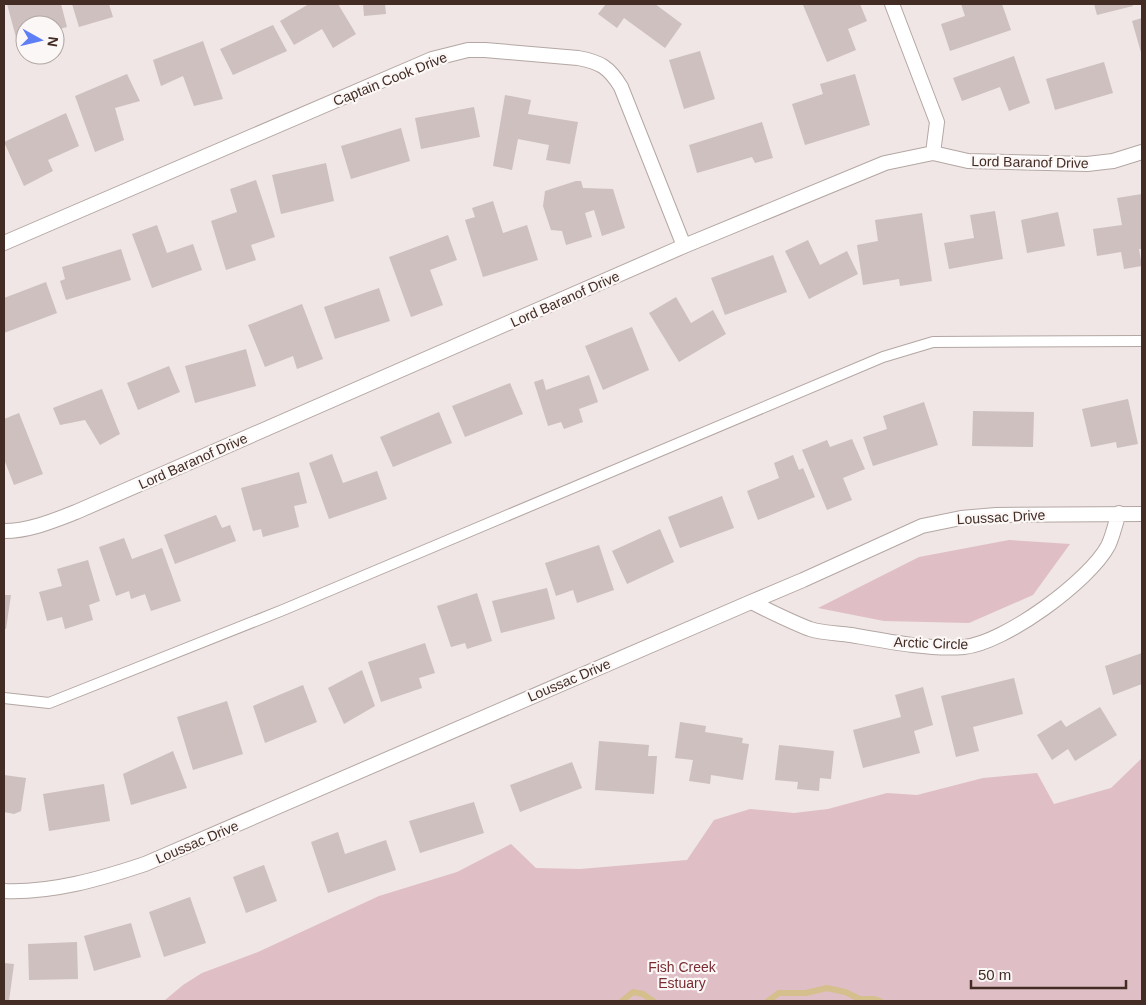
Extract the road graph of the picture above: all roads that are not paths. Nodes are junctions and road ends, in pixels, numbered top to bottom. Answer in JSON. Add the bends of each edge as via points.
{"nodes":[{"id":1,"x":892,"y":4,"type":"edge"},
{"id":2,"x":1142,"y":152,"type":"edge"},
{"id":3,"x":933,"y":153,"type":"junction"},
{"id":4,"x":4,"y":243,"type":"edge"},
{"id":5,"x":684,"y":246,"type":"junction"},
{"id":6,"x":1142,"y":341,"type":"edge"},
{"id":7,"x":1119,"y":513,"type":"junction"},
{"id":8,"x":1142,"y":514,"type":"edge"},
{"id":9,"x":4,"y":531,"type":"edge"},
{"id":10,"x":751,"y":602,"type":"junction"},
{"id":11,"x":4,"y":698,"type":"edge"},
{"id":12,"x":4,"y":891,"type":"edge"}],
"edges":[{"from":1,"to":3,"type":"street","via":[[937,122]]},
{"from":2,"to":3,"type":"street","name":"Lord Baranof Drive","via":[[1113,161],[1087,164],[968,161]]},
{"from":3,"to":5,"type":"street","name":"Lord Baranof Drive","via":[[885,163]]},
{"from":4,"to":5,"type":"street","name":"Captain Cook Drive","via":[[432,59],[468,50],[485,50],[578,58],[605,67],[621,87]]},
{"from":5,"to":9,"type":"street","name":"Lord Baranof Drive","via":[[76,512],[47,524]]},
{"from":6,"to":11,"type":"lane","via":[[933,342],[883,357],[283,610],[49,703]]},
{"from":7,"to":8,"type":"street","name":"Loussac Drive"},
{"from":7,"to":10,"type":"street","name":"Loussac Drive","via":[[996,515],[922,526]]},
{"from":7,"to":10,"type":"street","name":"Arctic Circle","via":[[1108,546],[1087,573],[1022,623],[985,642],[964,647],[932,646],[812,629]]},
{"from":10,"to":12,"type":"street","name":"Loussac Drive","via":[[145,864],[78,883],[21,892]]}]}
